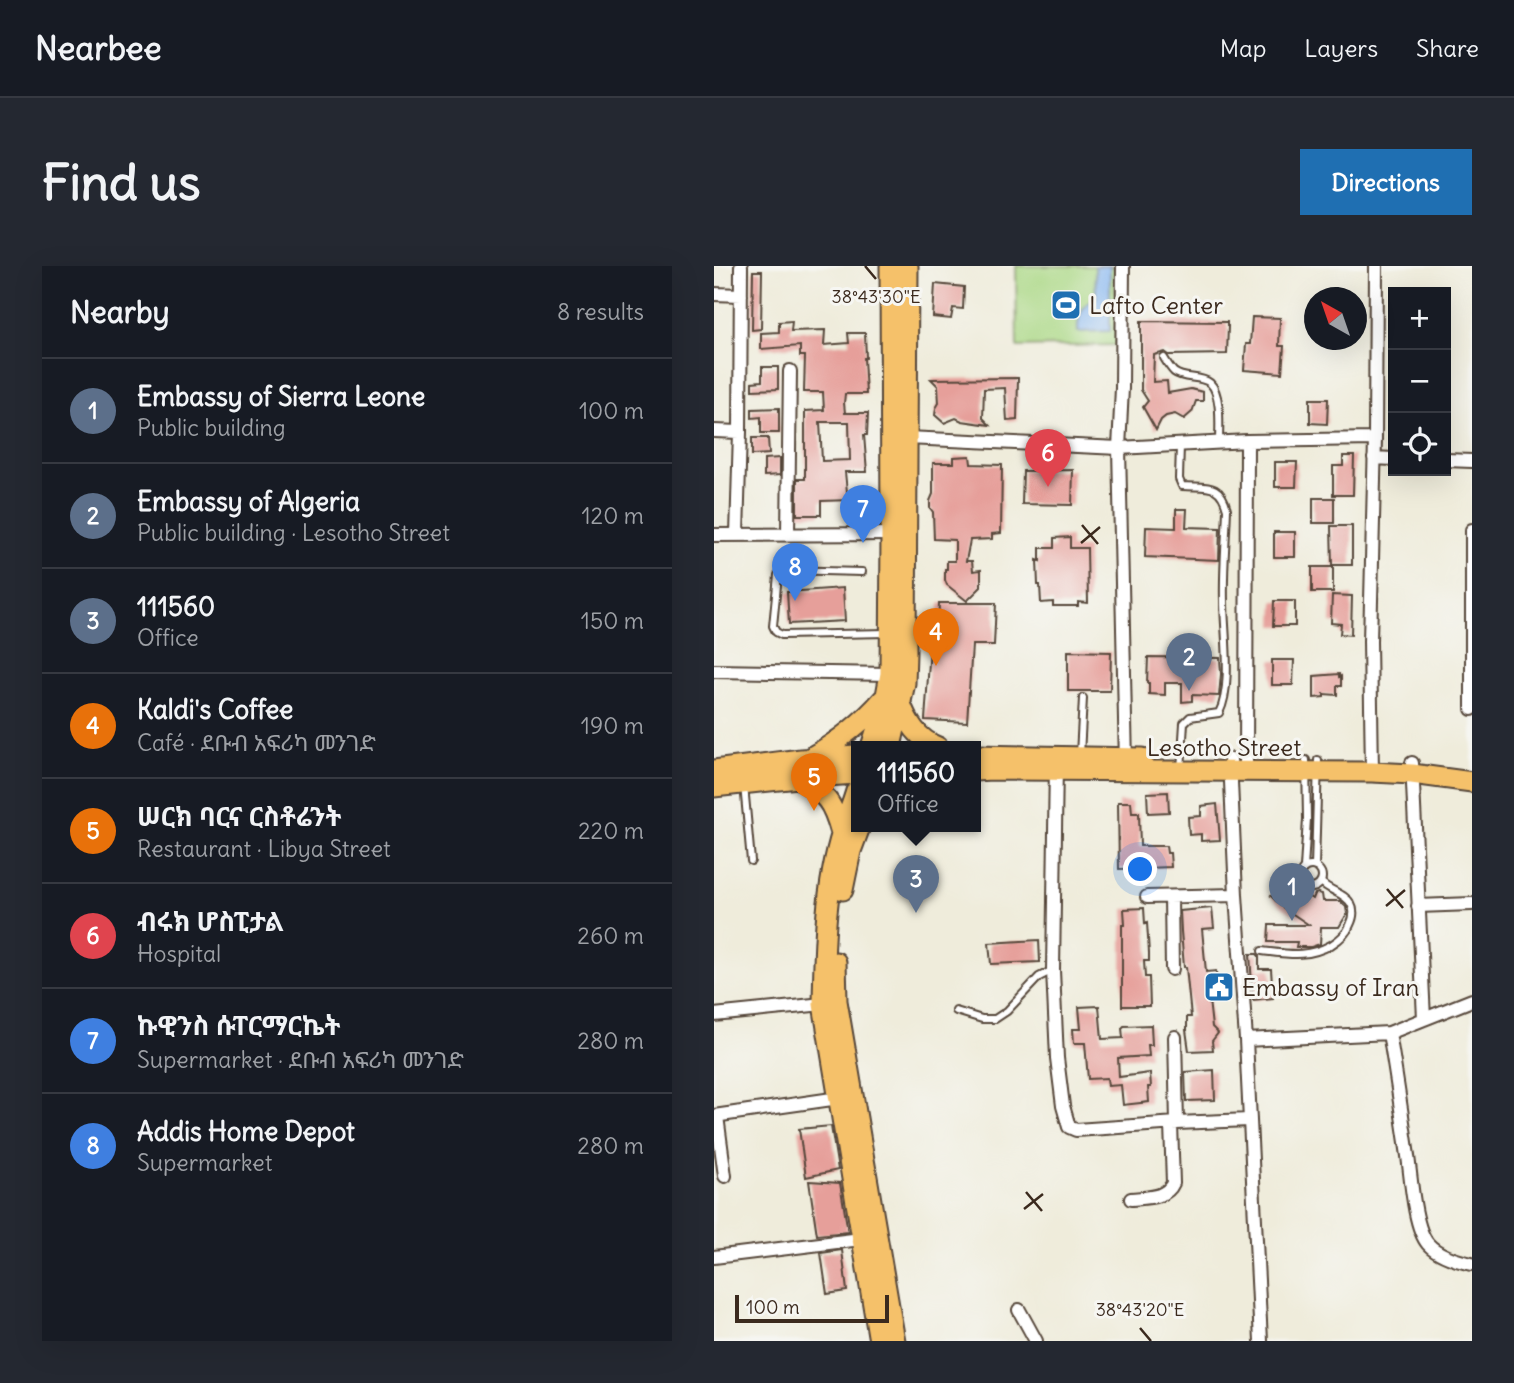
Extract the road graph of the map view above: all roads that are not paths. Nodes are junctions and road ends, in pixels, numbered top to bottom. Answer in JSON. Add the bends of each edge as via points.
{"nodes":[{"id":1,"x":741,"y":266,"type":"edge"},
{"id":2,"x":890,"y":266,"type":"edge"},
{"id":3,"x":908,"y":266,"type":"edge"},
{"id":4,"x":1123,"y":266,"type":"edge"},
{"id":5,"x":1376,"y":266,"type":"edge"},
{"id":6,"x":714,"y":294,"type":"edge"},
{"id":7,"x":741,"y":295,"type":"junction"},
{"id":8,"x":1164,"y":358,"type":"dead end"},
{"id":9,"x":790,"y":371,"type":"dead end"},
{"id":10,"x":714,"y":431,"type":"edge"},
{"id":11,"x":740,"y":432,"type":"junction"},
{"id":12,"x":907,"y":438,"type":"junction"},
{"id":13,"x":1375,"y":439,"type":"junction"},
{"id":14,"x":1247,"y":441,"type":"junction"},
{"id":15,"x":1219,"y":443,"type":"junction"},
{"id":16,"x":1180,"y":444,"type":"junction"},
{"id":17,"x":1119,"y":447,"type":"junction"},
{"id":18,"x":1374,"y":458,"type":"junction"},
{"id":19,"x":1388,"y":459,"type":"edge"},
{"id":20,"x":1451,"y":460,"type":"edge"},
{"id":21,"x":1472,"y":461,"type":"edge"},
{"id":22,"x":1472,"y":530,"type":"edge"},
{"id":23,"x":788,"y":534,"type":"junction"},
{"id":24,"x":899,"y":534,"type":"junction"},
{"id":25,"x":714,"y":535,"type":"edge"},
{"id":26,"x":737,"y":535,"type":"junction"},
{"id":27,"x":862,"y":572,"type":"dead end"},
{"id":28,"x":1472,"y":575,"type":"edge"},
{"id":29,"x":890,"y":633,"type":"junction"},
{"id":30,"x":1471,"y":658,"type":"edge"},
{"id":31,"x":714,"y":671,"type":"edge"},
{"id":32,"x":890,"y":674,"type":"junction"},
{"id":33,"x":1083,"y":698,"type":"dead end"},
{"id":34,"x":893,"y":700,"type":"junction"},
{"id":35,"x":1472,"y":709,"type":"edge"},
{"id":36,"x":873,"y":741,"type":"edge"},
{"id":37,"x":891,"y":741,"type":"edge"},
{"id":38,"x":927,"y":741,"type":"edge"},
{"id":39,"x":981,"y":756,"type":"edge"},
{"id":40,"x":808,"y":759,"type":"junction"},
{"id":41,"x":1056,"y":763,"type":"junction"},
{"id":42,"x":1080,"y":764,"type":"junction"},
{"id":43,"x":1126,"y":765,"type":"junction"},
{"id":44,"x":1181,"y":765,"type":"junction"},
{"id":45,"x":1312,"y":765,"type":"junction"},
{"id":46,"x":1238,"y":766,"type":"junction"},
{"id":47,"x":1372,"y":766,"type":"junction"},
{"id":48,"x":1412,"y":769,"type":"junction"},
{"id":49,"x":714,"y":770,"type":"edge"},
{"id":50,"x":981,"y":770,"type":"edge"},
{"id":51,"x":1472,"y":770,"type":"edge"},
{"id":52,"x":851,"y":773,"type":"edge"},
{"id":53,"x":851,"y":774,"type":"edge"},
{"id":54,"x":799,"y":778,"type":"junction"},
{"id":55,"x":1472,"y":782,"type":"edge"},
{"id":56,"x":743,"y":783,"type":"junction"},
{"id":57,"x":714,"y":787,"type":"edge"},
{"id":58,"x":851,"y":791,"type":"edge"},
{"id":59,"x":858,"y":832,"type":"edge"},
{"id":60,"x":841,"y":833,"type":"junction"},
{"id":61,"x":751,"y":860,"type":"dead end"},
{"id":62,"x":1315,"y":867,"type":"junction"},
{"id":63,"x":1304,"y":868,"type":"junction"},
{"id":64,"x":1321,"y":882,"type":"junction"},
{"id":65,"x":1236,"y":895,"type":"junction"},
{"id":66,"x":1147,"y":897,"type":"dead end"},
{"id":67,"x":1171,"y":897,"type":"junction"},
{"id":68,"x":1472,"y":904,"type":"edge"},
{"id":69,"x":1418,"y":906,"type":"junction"},
{"id":70,"x":1262,"y":951,"type":"dead end"},
{"id":71,"x":1172,"y":969,"type":"dead end"},
{"id":72,"x":1053,"y":970,"type":"junction"},
{"id":73,"x":1472,"y":1000,"type":"edge"},
{"id":74,"x":823,"y":1004,"type":"junction"},
{"id":75,"x":957,"y":1011,"type":"dead end"},
{"id":76,"x":714,"y":1015,"type":"edge"},
{"id":77,"x":1424,"y":1019,"type":"junction"},
{"id":78,"x":1390,"y":1033,"type":"junction"},
{"id":79,"x":1175,"y":1037,"type":"dead end"},
{"id":80,"x":1246,"y":1040,"type":"junction"},
{"id":81,"x":839,"y":1098,"type":"junction"},
{"id":82,"x":715,"y":1116,"type":"edge"},
{"id":83,"x":1249,"y":1120,"type":"junction"},
{"id":84,"x":1174,"y":1123,"type":"junction"},
{"id":85,"x":725,"y":1176,"type":"dead end"},
{"id":86,"x":1131,"y":1199,"type":"dead end"},
{"id":87,"x":861,"y":1239,"type":"junction"},
{"id":88,"x":714,"y":1257,"type":"edge"},
{"id":89,"x":1472,"y":1264,"type":"edge"},
{"id":90,"x":1019,"y":1310,"type":"dead end"},
{"id":91,"x":889,"y":1341,"type":"edge"},
{"id":92,"x":1036,"y":1341,"type":"edge"},
{"id":93,"x":1261,"y":1341,"type":"edge"}],
"edges":[{"from":1,"to":7,"type":"street"},
{"from":2,"to":24,"type":"main road"},
{"from":3,"to":12,"type":"main road"},
{"from":4,"to":17,"type":"street"},
{"from":5,"to":13,"type":"street"},
{"from":6,"to":7,"type":"street"},
{"from":7,"to":11,"type":"street"},
{"from":8,"to":15,"type":"lane","via":[[1182,376],[1210,383],[1219,412]]},
{"from":9,"to":23,"type":"street"},
{"from":10,"to":11,"type":"street"},
{"from":11,"to":26,"type":"street"},
{"from":12,"to":17,"type":"street"},
{"from":12,"to":24,"type":"main road"},
{"from":13,"to":14,"type":"street"},
{"from":13,"to":18,"type":"street"},
{"from":14,"to":15,"type":"street"},
{"from":14,"to":46,"type":"street"},
{"from":15,"to":16,"type":"street"},
{"from":16,"to":17,"type":"street"},
{"from":16,"to":44,"type":"lane","via":[[1182,486],[1216,489],[1224,496],[1227,509],[1223,706],[1219,713],[1190,716],[1184,723]]},
{"from":17,"to":43,"type":"street"},
{"from":18,"to":19,"type":"street"},
{"from":18,"to":47,"type":"street"},
{"from":20,"to":21,"type":"street"},
{"from":22,"to":28,"type":"street"},
{"from":23,"to":24,"type":"street"},
{"from":23,"to":26,"type":"street"},
{"from":24,"to":29,"type":"main road"},
{"from":24,"to":34,"type":"main road","via":[[905,683]]},
{"from":25,"to":26,"type":"street"},
{"from":27,"to":29,"type":"lane","via":[[780,572],[773,626],[782,635]]},
{"from":28,"to":30,"type":"street"},
{"from":29,"to":32,"type":"main road"},
{"from":30,"to":35,"type":"street"},
{"from":31,"to":32,"type":"street"},
{"from":32,"to":34,"type":"main road"},
{"from":33,"to":42,"type":"lane"},
{"from":34,"to":36,"type":"main road","via":[[884,706]]},
{"from":34,"to":37,"type":"main road"},
{"from":34,"to":38,"type":"main road"},
{"from":34,"to":40,"type":"main road"},
{"from":39,"to":41,"type":"main road","name":"Lesotho Street"},
{"from":40,"to":49,"type":"main road"},
{"from":40,"to":52,"type":"main road"},
{"from":41,"to":42,"type":"main road","name":"Lesotho Street"},
{"from":41,"to":50,"type":"main road","name":"Lesotho Street"},
{"from":41,"to":72,"type":"street"},
{"from":42,"to":43,"type":"main road","name":"Lesotho Street"},
{"from":43,"to":44,"type":"main road","name":"Lesotho Street"},
{"from":44,"to":46,"type":"main road","name":"Lesotho Street"},
{"from":45,"to":46,"type":"main road","name":"Lesotho Street"},
{"from":45,"to":47,"type":"main road","name":"Lesotho Street"},
{"from":45,"to":62,"type":"lane"},
{"from":45,"to":63,"type":"lane"},
{"from":46,"to":65,"type":"street"},
{"from":47,"to":48,"type":"main road","name":"Lesotho Street"},
{"from":48,"to":51,"type":"main road","name":"Lesotho Street"},
{"from":48,"to":55,"type":"main road","name":"Lesotho Street"},
{"from":48,"to":69,"type":"street"},
{"from":53,"to":54,"type":"main road"},
{"from":54,"to":56,"type":"main road"},
{"from":54,"to":60,"type":"main road","via":[[822,793]]},
{"from":56,"to":57,"type":"main road"},
{"from":56,"to":61,"type":"lane"},
{"from":58,"to":60,"type":"main road"},
{"from":59,"to":91,"type":"main road","via":[[842,895],[837,1002]]},
{"from":60,"to":74,"type":"main road","via":[[829,892]]},
{"from":62,"to":63,"type":"lane"},
{"from":62,"to":64,"type":"lane"},
{"from":63,"to":64,"type":"lane","via":[[1300,881],[1305,887]]},
{"from":64,"to":70,"type":"lane","via":[[1353,906],[1349,930],[1337,942],[1304,955]]},
{"from":65,"to":67,"type":"street"},
{"from":65,"to":80,"type":"street"},
{"from":66,"to":67,"type":"street"},
{"from":67,"to":71,"type":"street"},
{"from":68,"to":69,"type":"street"},
{"from":69,"to":77,"type":"street"},
{"from":72,"to":75,"type":"lane","via":[[995,1019]]},
{"from":72,"to":84,"type":"street","via":[[1057,1058],[1069,1127]]},
{"from":73,"to":77,"type":"street"},
{"from":74,"to":76,"type":"street"},
{"from":74,"to":81,"type":"main road"},
{"from":77,"to":78,"type":"street"},
{"from":78,"to":80,"type":"street"},
{"from":78,"to":89,"type":"street","via":[[1419,1225],[1428,1244]]},
{"from":79,"to":84,"type":"street"},
{"from":80,"to":83,"type":"street"},
{"from":81,"to":82,"type":"street"},
{"from":81,"to":87,"type":"main road"},
{"from":82,"to":85,"type":"street"},
{"from":83,"to":84,"type":"street"},
{"from":83,"to":93,"type":"street"},
{"from":84,"to":86,"type":"street","via":[[1171,1188],[1165,1194]]},
{"from":87,"to":88,"type":"street"},
{"from":87,"to":91,"type":"main road"},
{"from":90,"to":92,"type":"street"}]}
